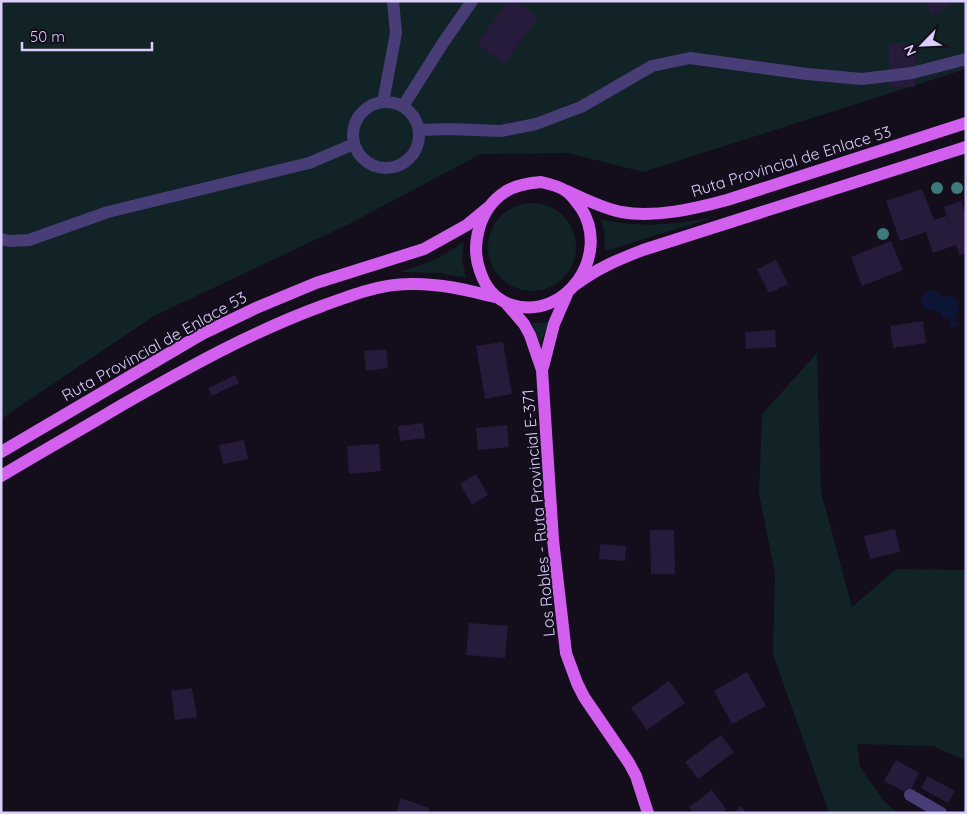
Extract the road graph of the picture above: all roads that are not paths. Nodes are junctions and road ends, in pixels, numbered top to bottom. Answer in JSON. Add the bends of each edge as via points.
{"nodes":[{"id":1,"x":393,"y":1,"type":"edge"},
{"id":2,"x":472,"y":1,"type":"edge"},
{"id":3,"x":966,"y":60,"type":"edge"},
{"id":4,"x":383,"y":102,"type":"junction"},
{"id":5,"x":404,"y":106,"type":"junction"},
{"id":6,"x":966,"y":123,"type":"edge"},
{"id":7,"x":419,"y":130,"type":"junction"},
{"id":8,"x":354,"y":144,"type":"junction"},
{"id":9,"x":966,"y":147,"type":"edge"},
{"id":10,"x":567,"y":191,"type":"junction"},
{"id":11,"x":490,"y":206,"type":"junction"},
{"id":12,"x":1,"y":239,"type":"edge"},
{"id":13,"x":571,"y":290,"type":"junction"},
{"id":14,"x":501,"y":300,"type":"junction"},
{"id":15,"x":542,"y":370,"type":"junction"},
{"id":16,"x":1,"y":452,"type":"edge"},
{"id":17,"x":1,"y":476,"type":"edge"},
{"id":18,"x":910,"y":795,"type":"dead end"},
{"id":19,"x":648,"y":813,"type":"edge"},
{"id":20,"x":942,"y":813,"type":"edge"}],
"edges":[{"from":1,"to":4,"type":"street","via":[[396,33]]},
{"from":2,"to":5,"type":"street"},
{"from":3,"to":7,"type":"street","via":[[912,73],[862,79],[690,58],[652,66],[581,108],[536,124],[501,131]]},
{"from":4,"to":5,"type":"street"},
{"from":4,"to":8,"type":"street","via":[[372,105],[359,116],[353,132]]},
{"from":5,"to":7,"type":"street","via":[[416,120]]},
{"from":6,"to":10,"type":"main road","name":"Ruta Provincial de Enlace 53","via":[[698,208],[654,213],[621,212]]},
{"from":7,"to":8,"type":"street","via":[[414,154],[406,163],[394,168],[370,164],[360,156]]},
{"from":8,"to":12,"type":"street","via":[[309,163],[108,212],[29,240]]},
{"from":9,"to":13,"type":"main road","via":[[644,250],[600,268]]},
{"from":10,"to":11,"type":"main road","via":[[541,182],[524,184],[505,192]]},
{"from":10,"to":13,"type":"main road","via":[[585,215],[590,228],[590,257]]},
{"from":11,"to":14,"type":"main road","via":[[478,234],[477,261],[486,285]]},
{"from":11,"to":16,"type":"main road","name":"Ruta Provincial de Enlace 53","via":[[468,225],[424,249],[316,283],[202,334]]},
{"from":13,"to":14,"type":"main road","via":[[546,305],[532,308]]},
{"from":13,"to":15,"type":"main road","via":[[554,324]]},
{"from":14,"to":15,"type":"main road","via":[[524,324]]},
{"from":14,"to":17,"type":"main road","via":[[448,287],[409,284],[334,302],[269,327],[198,362]]},
{"from":15,"to":19,"type":"main road","name":"Los Robles - Ruta Provincial E-371","via":[[553,540],[566,653],[584,697],[636,776]]},
{"from":18,"to":20,"type":"street"}]}
